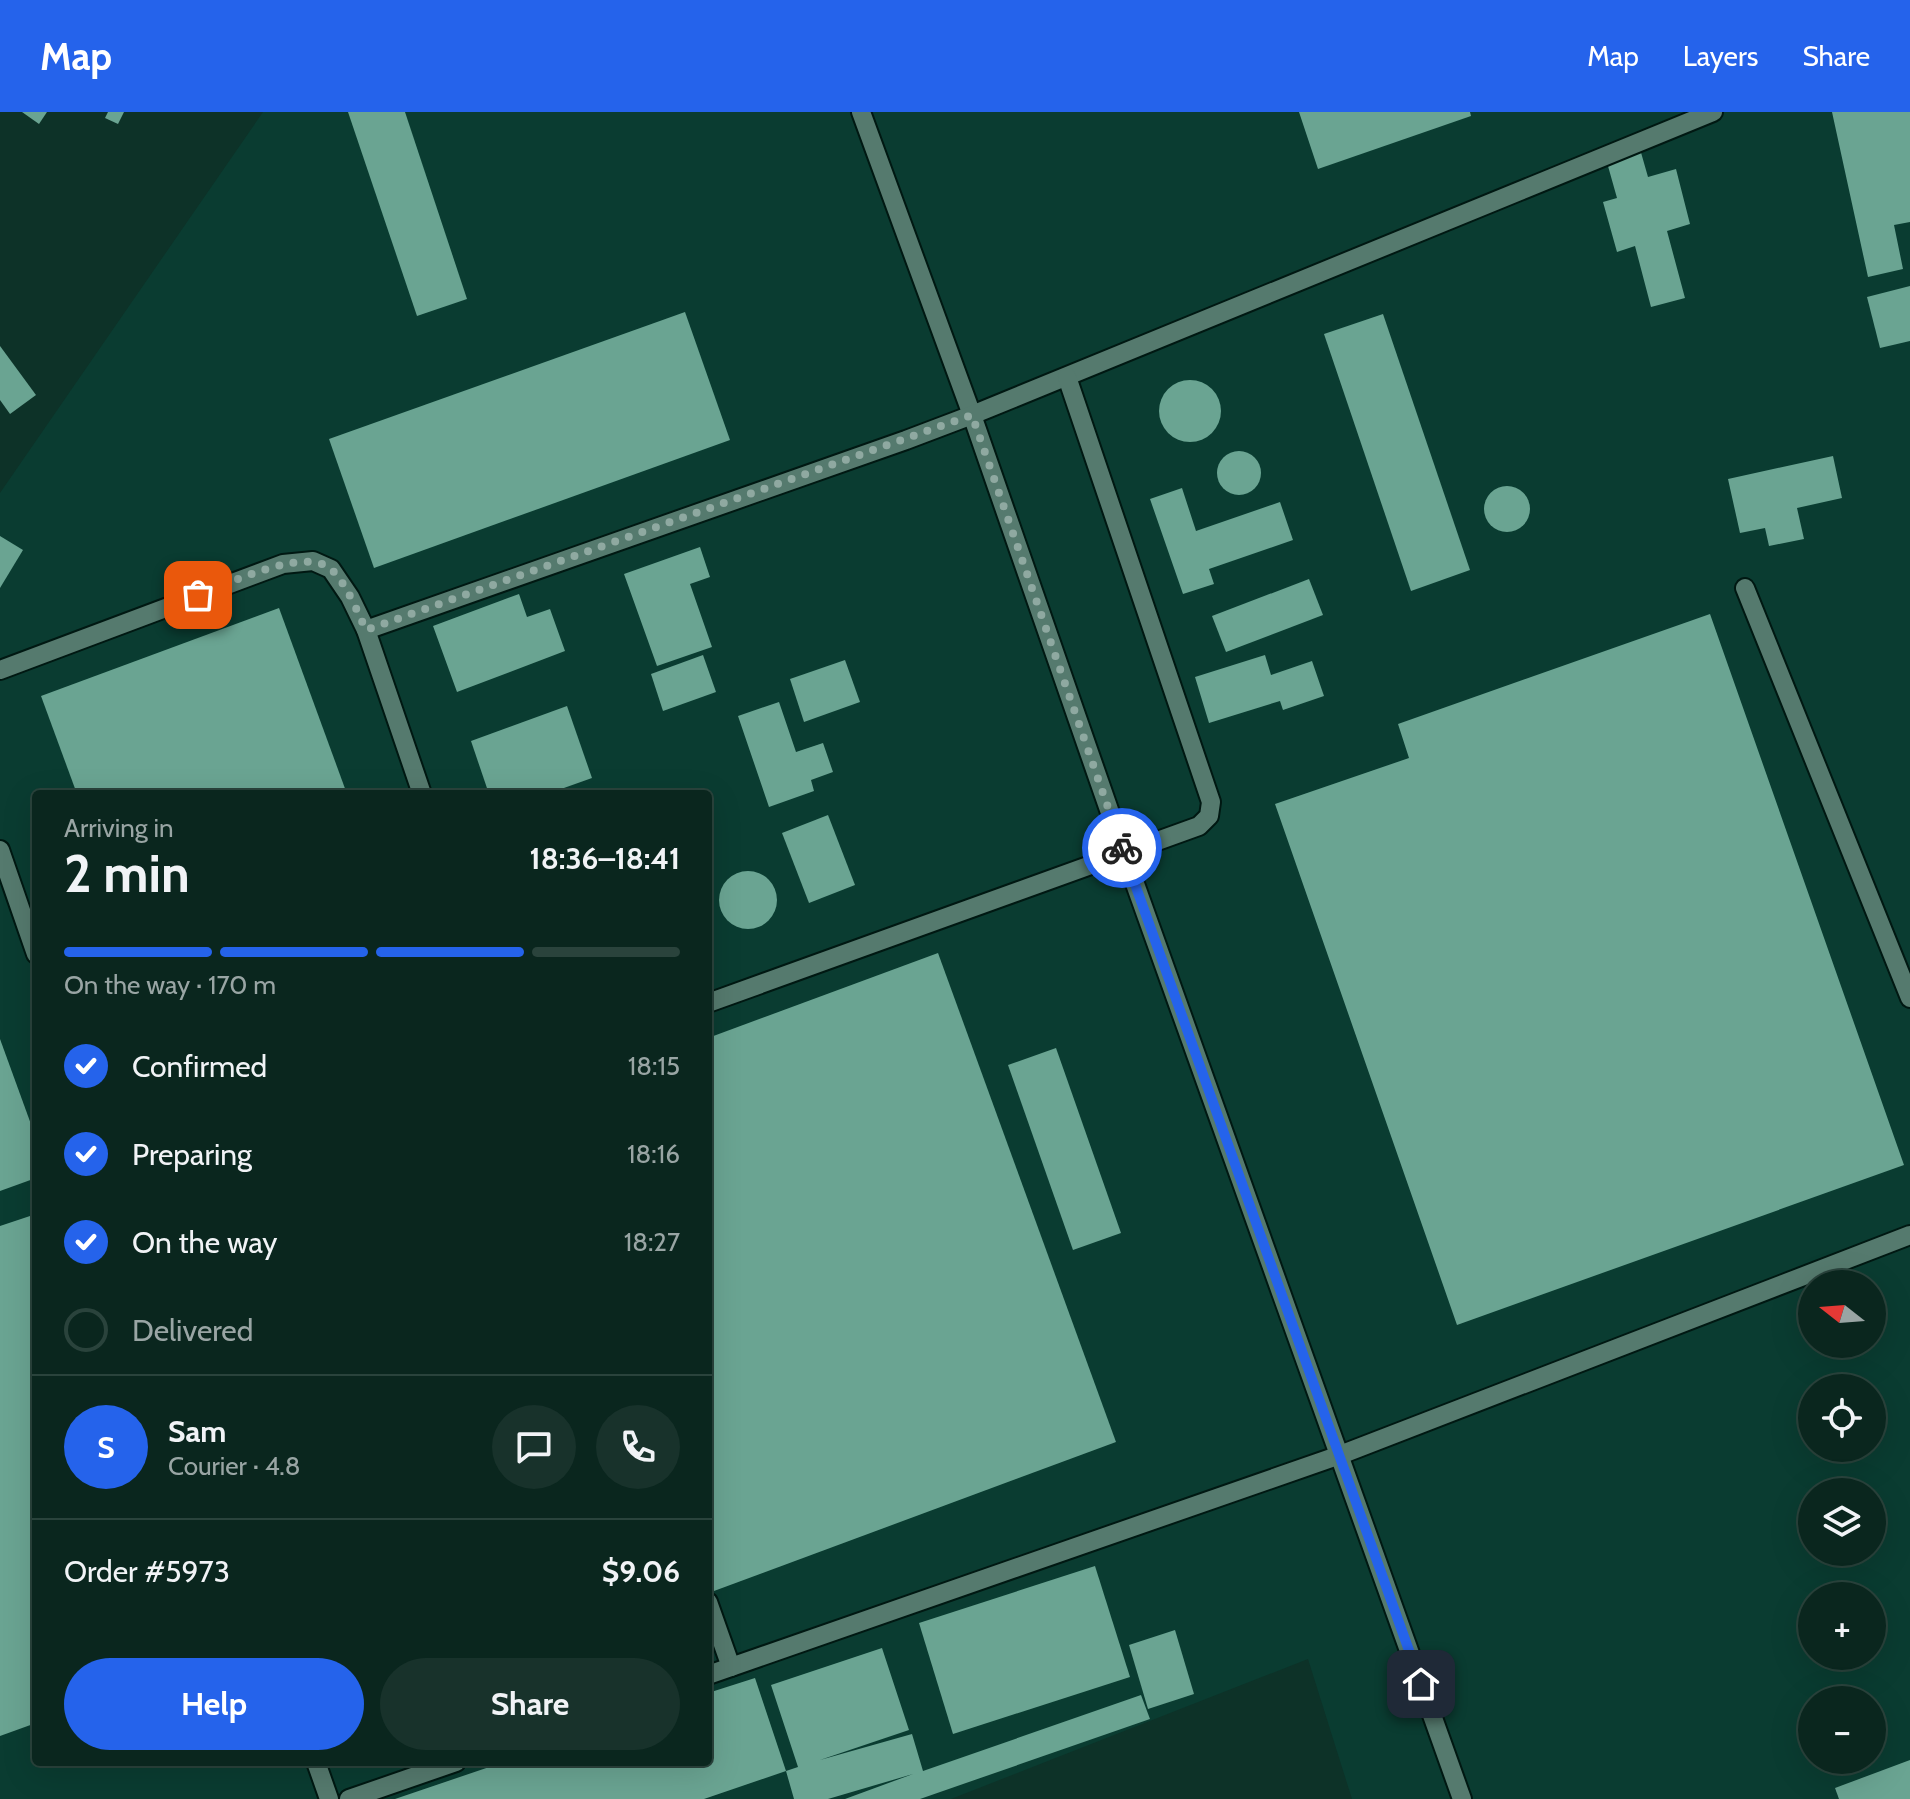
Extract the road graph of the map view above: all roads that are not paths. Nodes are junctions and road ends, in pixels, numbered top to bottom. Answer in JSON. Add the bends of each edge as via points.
{"nodes":[{"id":1,"x":861,"y":112,"type":"edge"},
{"id":2,"x":1713,"y":112,"type":"edge"},
{"id":3,"x":1067,"y":377,"type":"junction"},
{"id":4,"x":972,"y":415,"type":"junction"},
{"id":5,"x":1745,"y":588,"type":"dead end"},
{"id":6,"x":366,"y":630,"type":"junction"},
{"id":7,"x":0,"y":670,"type":"edge"},
{"id":8,"x":421,"y":790,"type":"edge"},
{"id":9,"x":0,"y":850,"type":"edge"},
{"id":10,"x":1124,"y":853,"type":"junction"},
{"id":11,"x":32,"y":942,"type":"edge"},
{"id":12,"x":1910,"y":998,"type":"edge"},
{"id":13,"x":712,"y":1002,"type":"edge"},
{"id":14,"x":1910,"y":1235,"type":"edge"},
{"id":15,"x":1340,"y":1455,"type":"junction"},
{"id":16,"x":712,"y":1613,"type":"edge"},
{"id":17,"x":731,"y":1667,"type":"junction"},
{"id":18,"x":712,"y":1674,"type":"edge"},
{"id":19,"x":317,"y":1766,"type":"edge"},
{"id":20,"x":444,"y":1766,"type":"edge"},
{"id":21,"x":329,"y":1799,"type":"edge"},
{"id":22,"x":349,"y":1799,"type":"edge"},
{"id":23,"x":1462,"y":1799,"type":"edge"}],
"edges":[{"from":1,"to":4,"type":"lane"},
{"from":2,"to":3,"type":"lane"},
{"from":3,"to":4,"type":"lane"},
{"from":3,"to":10,"type":"lane","via":[[1211,802],[1209,816],[1199,826]]},
{"from":4,"to":6,"type":"lane"},
{"from":4,"to":10,"type":"lane"},
{"from":5,"to":12,"type":"lane"},
{"from":6,"to":7,"type":"lane","via":[[331,569],[313,561],[283,564]]},
{"from":6,"to":8,"type":"lane"},
{"from":9,"to":11,"type":"lane"},
{"from":10,"to":13,"type":"lane"},
{"from":10,"to":15,"type":"lane"},
{"from":14,"to":15,"type":"lane"},
{"from":15,"to":17,"type":"lane"},
{"from":15,"to":23,"type":"lane"},
{"from":16,"to":17,"type":"lane"},
{"from":17,"to":18,"type":"lane"},
{"from":19,"to":21,"type":"lane"},
{"from":20,"to":22,"type":"lane"}]}
